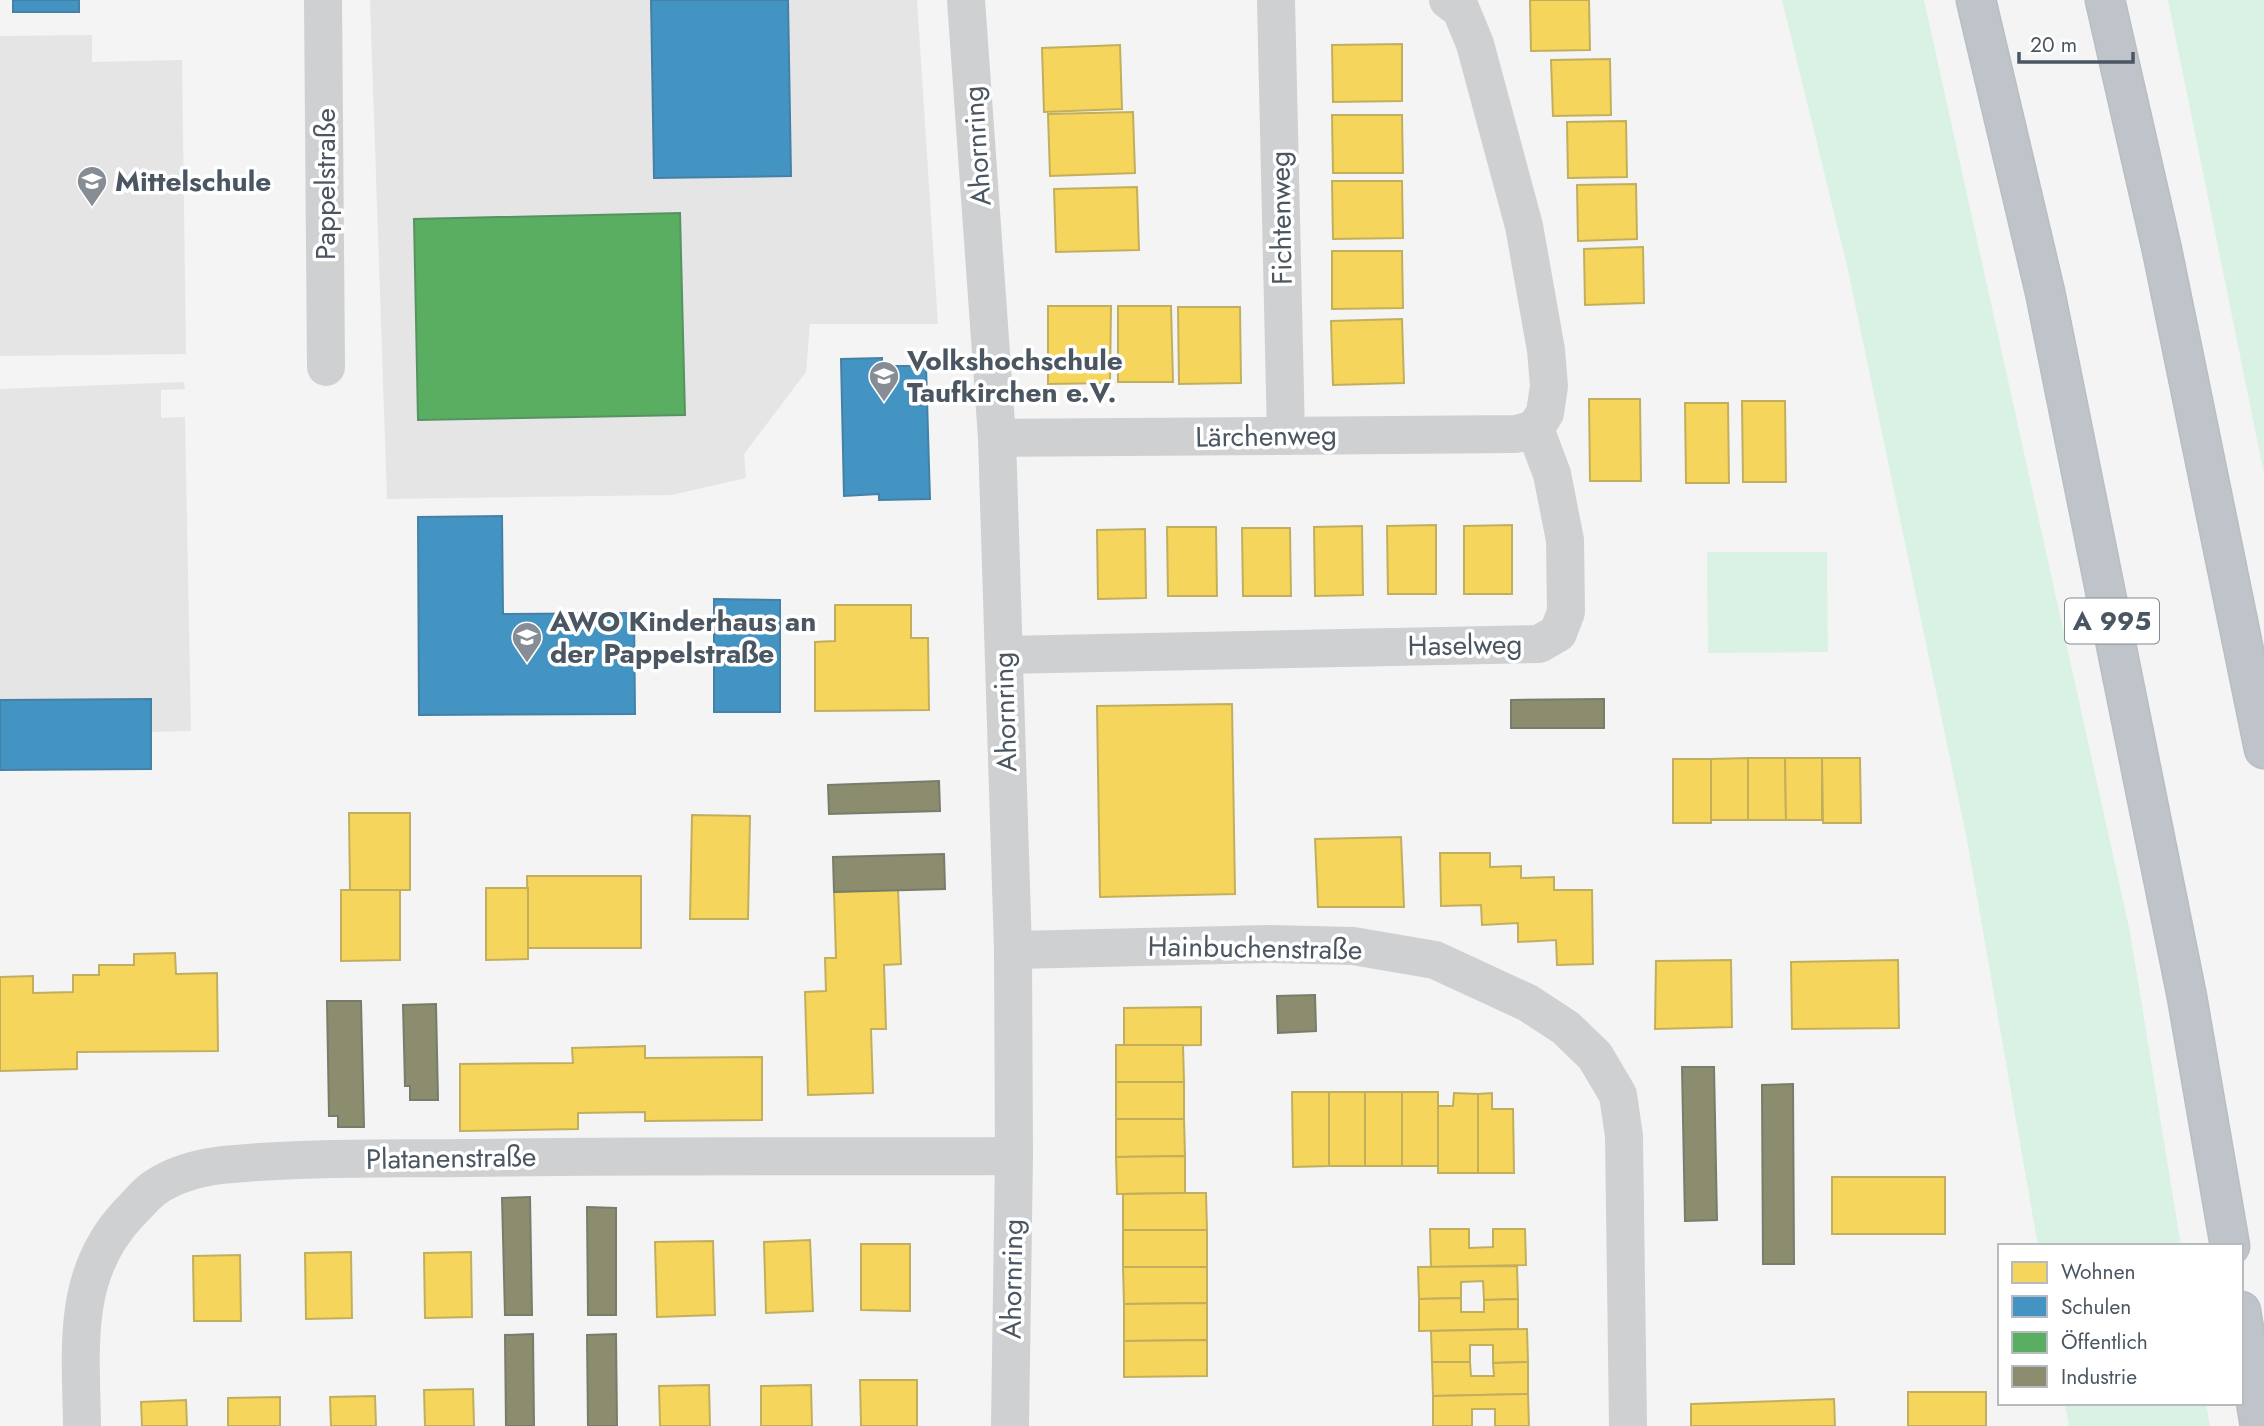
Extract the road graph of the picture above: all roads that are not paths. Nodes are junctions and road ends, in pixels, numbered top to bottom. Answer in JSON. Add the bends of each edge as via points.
{"nodes":[{"id":1,"x":323,"y":0,"type":"edge"},
{"id":2,"x":966,"y":0,"type":"edge"},
{"id":3,"x":1276,"y":0,"type":"edge"},
{"id":4,"x":1448,"y":0,"type":"edge"},
{"id":5,"x":1976,"y":0,"type":"edge"},
{"id":6,"x":2105,"y":0,"type":"edge"},
{"id":7,"x":326,"y":367,"type":"dead end"},
{"id":8,"x":1535,"y":429,"type":"junction"},
{"id":9,"x":1286,"y":436,"type":"junction"},
{"id":10,"x":997,"y":438,"type":"junction"},
{"id":11,"x":1004,"y":656,"type":"junction"},
{"id":12,"x":2264,"y":749,"type":"edge"},
{"id":13,"x":1013,"y":950,"type":"junction"},
{"id":14,"x":1014,"y":1157,"type":"junction"},
{"id":15,"x":2230,"y":1244,"type":"edge"},
{"id":16,"x":2243,"y":1323,"type":"edge"},
{"id":17,"x":82,"y":1426,"type":"edge"},
{"id":18,"x":1010,"y":1426,"type":"edge"},
{"id":19,"x":1628,"y":1426,"type":"edge"},
{"id":20,"x":2260,"y":1426,"type":"edge"}],
"edges":[{"from":1,"to":7,"type":"street","name":"Pappelstraße"},
{"from":2,"to":10,"type":"street","name":"Ahornring"},
{"from":3,"to":9,"type":"street","name":"Fichtenweg"},
{"from":4,"to":8,"type":"street","via":[[1461,9],[1475,44],[1524,226],[1549,386],[1545,413]]},
{"from":5,"to":15,"type":"highway","number":"A 995","via":[[2048,305],[2187,997]]},
{"from":6,"to":12,"type":"highway","via":[[2162,250]]},
{"from":8,"to":9,"type":"street","name":"Lärchenweg","via":[[1516,434]]},
{"from":8,"to":11,"type":"street","name":"Haselweg","via":[[1552,474],[1565,540],[1566,612],[1558,633],[1539,644]]},
{"from":9,"to":10,"type":"street","name":"Lärchenweg"},
{"from":10,"to":11,"type":"street","name":"Ahornring"},
{"from":11,"to":13,"type":"street","name":"Ahornring"},
{"from":13,"to":14,"type":"street","name":"Ahornring"},
{"from":13,"to":19,"type":"street","name":"Hainbuchenstraße","via":[[1353,946],[1435,960],[1528,1003],[1564,1026],[1595,1056],[1618,1095],[1624,1136]]},
{"from":14,"to":17,"type":"street","name":"Platanenstraße","via":[[320,1160],[220,1165],[175,1175],[151,1191],[113,1230],[95,1261],[81,1336]]},
{"from":14,"to":18,"type":"street","name":"Ahornring"},
{"from":16,"to":20,"type":"highway"}]}
